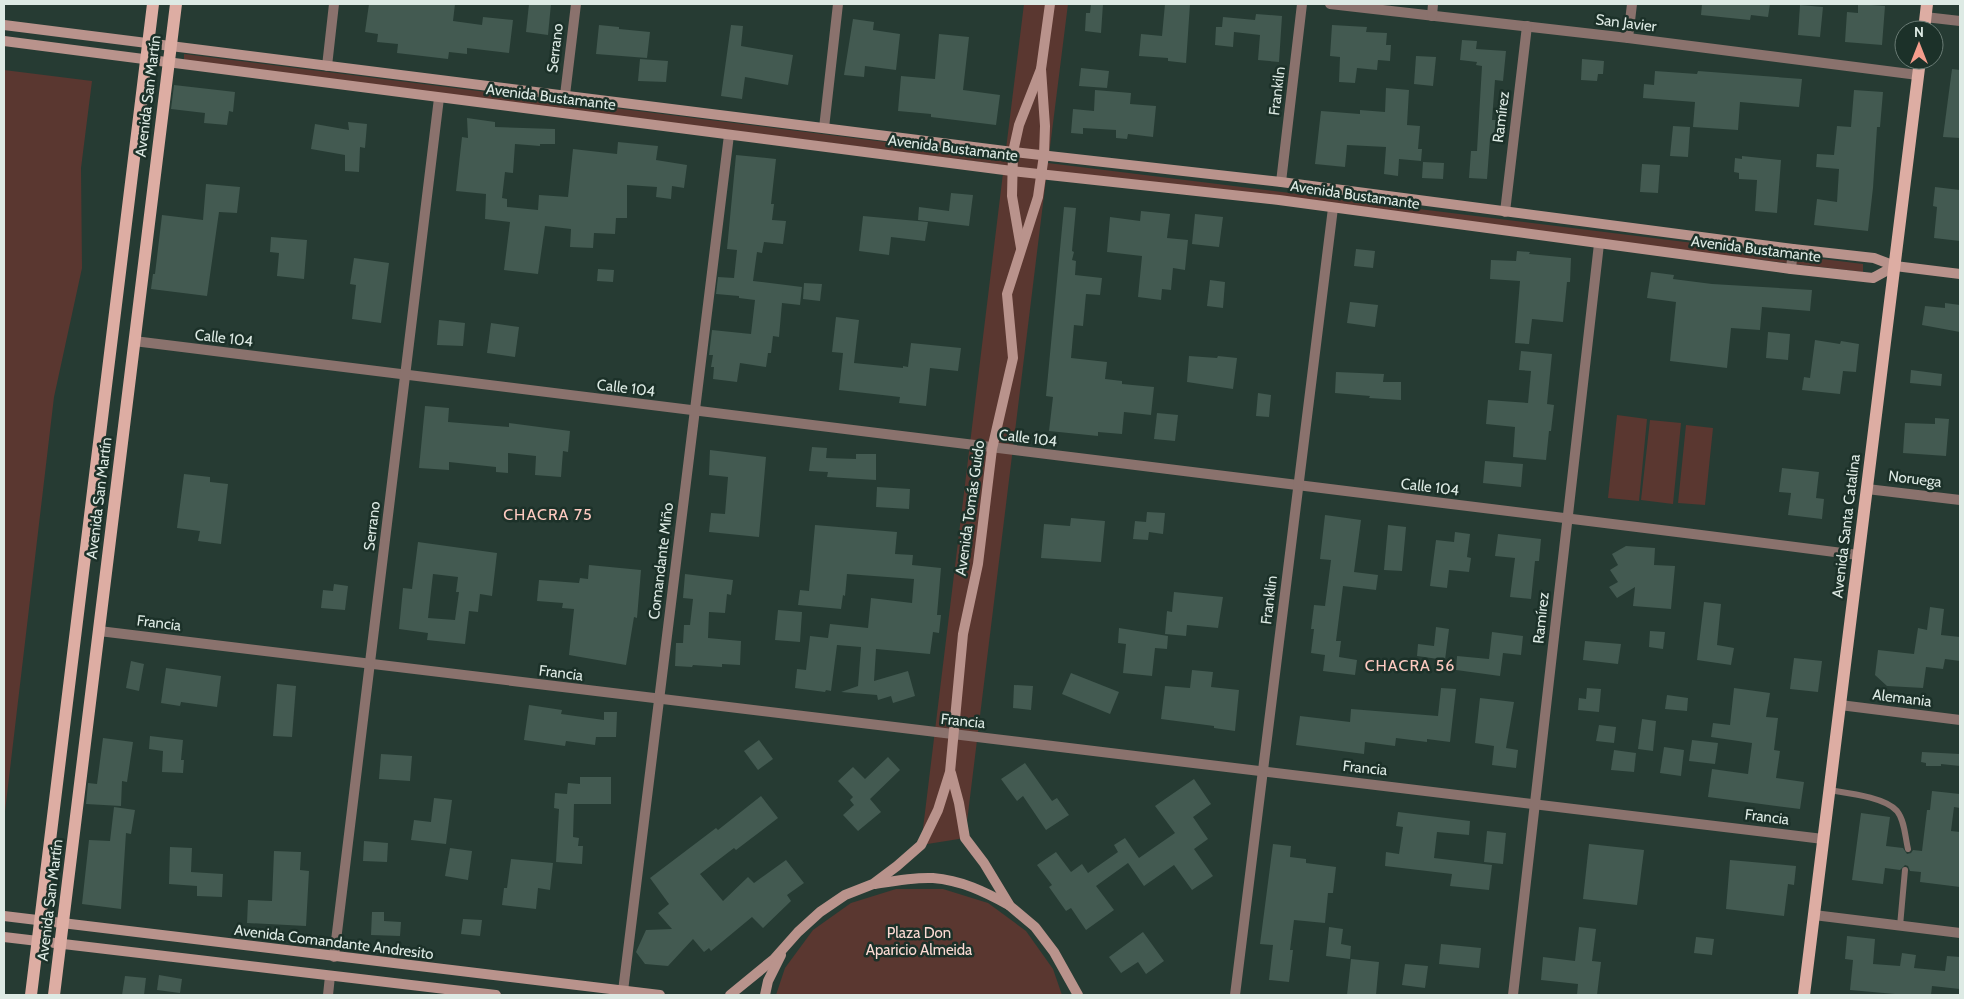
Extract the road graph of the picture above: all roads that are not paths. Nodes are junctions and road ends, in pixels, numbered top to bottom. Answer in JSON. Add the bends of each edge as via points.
{"nodes":[{"id":1,"x":153,"y":4,"type":"edge"},
{"id":2,"x":176,"y":4,"type":"edge"},
{"id":3,"x":334,"y":4,"type":"edge"},
{"id":4,"x":576,"y":4,"type":"edge"},
{"id":5,"x":838,"y":4,"type":"edge"},
{"id":6,"x":1050,"y":4,"type":"edge"},
{"id":7,"x":1302,"y":4,"type":"edge"},
{"id":8,"x":1330,"y":4,"type":"edge"},
{"id":9,"x":1433,"y":4,"type":"edge"},
{"id":10,"x":1632,"y":4,"type":"edge"},
{"id":11,"x":1927,"y":4,"type":"edge"},
{"id":12,"x":1432,"y":16,"type":"junction"},
{"id":13,"x":1925,"y":20,"type":"edge"},
{"id":14,"x":1960,"y":21,"type":"edge"},
{"id":15,"x":1944,"y":22,"type":"edge"},
{"id":16,"x":4,"y":25,"type":"edge"},
{"id":17,"x":1527,"y":26,"type":"junction"},
{"id":18,"x":1628,"y":38,"type":"junction"},
{"id":19,"x":4,"y":41,"type":"edge"},
{"id":20,"x":148,"y":42,"type":"junction"},
{"id":21,"x":170,"y":45,"type":"junction"},
{"id":22,"x":146,"y":59,"type":"junction"},
{"id":23,"x":169,"y":62,"type":"junction"},
{"id":24,"x":327,"y":66,"type":"junction"},
{"id":25,"x":1041,"y":69,"type":"junction"},
{"id":26,"x":1919,"y":70,"type":"edge"},
{"id":27,"x":1918,"y":75,"type":"junction"},
{"id":28,"x":564,"y":95,"type":"junction"},
{"id":29,"x":439,"y":98,"type":"junction"},
{"id":30,"x":824,"y":128,"type":"junction"},
{"id":31,"x":729,"y":135,"type":"junction"},
{"id":32,"x":1014,"y":152,"type":"junction"},
{"id":33,"x":1044,"y":155,"type":"junction"},
{"id":34,"x":1012,"y":170,"type":"junction"},
{"id":35,"x":1042,"y":174,"type":"junction"},
{"id":36,"x":1281,"y":182,"type":"junction"},
{"id":37,"x":1333,"y":208,"type":"junction"},
{"id":38,"x":1505,"y":212,"type":"junction"},
{"id":39,"x":1599,"y":244,"type":"junction"},
{"id":40,"x":1793,"y":249,"type":"junction"},
{"id":41,"x":1022,"y":251,"type":"junction"},
{"id":42,"x":1894,"y":266,"type":"junction"},
{"id":43,"x":1791,"y":269,"type":"junction"},
{"id":44,"x":1960,"y":274,"type":"edge"},
{"id":45,"x":134,"y":341,"type":"junction"},
{"id":46,"x":405,"y":376,"type":"junction"},
{"id":47,"x":695,"y":412,"type":"junction"},
{"id":48,"x":992,"y":449,"type":"junction"},
{"id":49,"x":1298,"y":487,"type":"junction"},
{"id":50,"x":1867,"y":489,"type":"junction"},
{"id":51,"x":1960,"y":500,"type":"edge"},
{"id":52,"x":1567,"y":518,"type":"junction"},
{"id":53,"x":1858,"y":556,"type":"junction"},
{"id":54,"x":99,"y":631,"type":"junction"},
{"id":55,"x":370,"y":665,"type":"junction"},
{"id":56,"x":659,"y":700,"type":"junction"},
{"id":57,"x":1840,"y":705,"type":"junction"},
{"id":58,"x":1960,"y":720,"type":"edge"},
{"id":59,"x":953,"y":735,"type":"junction"},
{"id":60,"x":950,"y":772,"type":"junction"},
{"id":61,"x":1263,"y":772,"type":"junction"},
{"id":62,"x":1829,"y":790,"type":"junction"},
{"id":63,"x":1535,"y":803,"type":"junction"},
{"id":64,"x":1823,"y":839,"type":"junction"},
{"id":65,"x":1908,"y":849,"type":"dead end"},
{"id":66,"x":1905,"y":870,"type":"dead end"},
{"id":67,"x":873,"y":884,"type":"junction"},
{"id":68,"x":1010,"y":906,"type":"junction"},
{"id":69,"x":1814,"y":915,"type":"junction"},
{"id":70,"x":4,"y":916,"type":"edge"},
{"id":71,"x":40,"y":921,"type":"junction"},
{"id":72,"x":63,"y":923,"type":"junction"},
{"id":73,"x":1900,"y":926,"type":"junction"},
{"id":74,"x":798,"y":932,"type":"junction"},
{"id":75,"x":1960,"y":933,"type":"edge"},
{"id":76,"x":4,"y":937,"type":"edge"},
{"id":77,"x":38,"y":940,"type":"junction"},
{"id":78,"x":60,"y":943,"type":"junction"},
{"id":79,"x":334,"y":957,"type":"junction"},
{"id":80,"x":330,"y":976,"type":"junction"},
{"id":81,"x":1068,"y":981,"type":"junction"},
{"id":82,"x":623,"y":991,"type":"junction"},
{"id":83,"x":31,"y":995,"type":"edge"},
{"id":84,"x":54,"y":995,"type":"edge"},
{"id":85,"x":328,"y":995,"type":"edge"},
{"id":86,"x":496,"y":995,"type":"edge"},
{"id":87,"x":660,"y":995,"type":"edge"},
{"id":88,"x":730,"y":995,"type":"edge"},
{"id":89,"x":765,"y":995,"type":"edge"},
{"id":90,"x":1073,"y":995,"type":"edge"},
{"id":91,"x":1078,"y":995,"type":"edge"},
{"id":92,"x":1235,"y":995,"type":"edge"},
{"id":93,"x":1513,"y":995,"type":"edge"},
{"id":94,"x":1804,"y":995,"type":"edge"}],
"edges":[{"from":1,"to":20,"type":"main road","name":"Avenida San Martín"},
{"from":2,"to":21,"type":"main road","name":"Avenida San Martín"},
{"from":3,"to":24,"type":"street"},
{"from":4,"to":28,"type":"street","name":"Serrano"},
{"from":5,"to":30,"type":"street"},
{"from":6,"to":25,"type":"main road","name":"Avenida Tomás Guido"},
{"from":7,"to":36,"type":"street","name":"Frankiln"},
{"from":8,"to":12,"type":"street","name":"San Javier"},
{"from":9,"to":12,"type":"street"},
{"from":10,"to":18,"type":"street"},
{"from":11,"to":13,"type":"main road"},
{"from":12,"to":17,"type":"street","name":"San Javier"},
{"from":14,"to":15,"type":"street"},
{"from":16,"to":20,"type":"main road","name":"Avenida Bustamante"},
{"from":17,"to":18,"type":"street","name":"San Javier"},
{"from":17,"to":38,"type":"street","name":"Ramírez"},
{"from":18,"to":27,"type":"street","name":"San Javier"},
{"from":19,"to":22,"type":"main road","name":"Avenida Bustamante"},
{"from":20,"to":21,"type":"main road","name":"Avenida Bustamante"},
{"from":20,"to":22,"type":"main road","name":"Avenida San Martín"},
{"from":21,"to":23,"type":"main road","name":"Avenida San Martín"},
{"from":21,"to":24,"type":"main road","name":"Avenida Bustamante"},
{"from":22,"to":23,"type":"main road","name":"Avenida Bustamante"},
{"from":22,"to":71,"type":"main road","name":"Avenida San Martín"},
{"from":23,"to":29,"type":"main road","name":"Avenida Bustamante"},
{"from":23,"to":45,"type":"main road","name":"Avenida San Martín"},
{"from":24,"to":28,"type":"main road","name":"Avenida Bustamante"},
{"from":25,"to":32,"type":"main road","name":"Avenida Tomás Guido","via":[[1019,125]]},
{"from":25,"to":33,"type":"main road","name":"Avenida Tomás Guido","via":[[1046,126]]},
{"from":26,"to":27,"type":"main road","name":"Avenida Santa Catalina"},
{"from":27,"to":42,"type":"main road","name":"Avenida Santa Catalina"},
{"from":28,"to":30,"type":"main road","name":"Avenida Bustamante"},
{"from":29,"to":31,"type":"main road","name":"Avenida Bustamante"},
{"from":29,"to":46,"type":"street","name":"Serrano"},
{"from":30,"to":32,"type":"main road","name":"Avenida Bustamante"},
{"from":31,"to":34,"type":"main road","name":"Avenida Bustamante"},
{"from":31,"to":47,"type":"street","name":"Comandante Miño"},
{"from":32,"to":33,"type":"main road","name":"Avenida Bustamante"},
{"from":32,"to":34,"type":"main road","name":"Avenida Tomás Guido"},
{"from":33,"to":35,"type":"main road","name":"Avenida Tomás Guido"},
{"from":33,"to":36,"type":"main road","name":"Avenida Bustamante"},
{"from":34,"to":35,"type":"main road","name":"Avenida Bustamante"},
{"from":34,"to":41,"type":"main road","name":"Avenida Tomás Guido","via":[[1012,196]]},
{"from":35,"to":37,"type":"main road","name":"Avenida Bustamante"},
{"from":35,"to":41,"type":"main road","name":"Avenida Tomás Guido"},
{"from":36,"to":38,"type":"main road","name":"Avenida Bustamante"},
{"from":37,"to":39,"type":"main road","name":"Avenida Bustamante"},
{"from":37,"to":49,"type":"street","name":"Franklin"},
{"from":38,"to":40,"type":"main road","name":"Avenida Bustamante"},
{"from":39,"to":43,"type":"main road","name":"Avenida Bustamante"},
{"from":39,"to":52,"type":"street","name":"Ramírez"},
{"from":40,"to":42,"type":"main road","name":"Avenida Bustamante","via":[[1874,258]]},
{"from":40,"to":43,"type":"street"},
{"from":41,"to":48,"type":"main road","name":"Avenida Tomás Guido","via":[[1007,294],[1012,358]]},
{"from":42,"to":43,"type":"main road","name":"Avenida Bustamante","via":[[1873,278]]},
{"from":42,"to":44,"type":"main road","name":"Avenida Bustamante"},
{"from":42,"to":50,"type":"main road","name":"Avenida Santa Catalina"},
{"from":45,"to":46,"type":"street","name":"Calle 104"},
{"from":45,"to":54,"type":"main road","name":"Avenida San Martín"},
{"from":46,"to":47,"type":"street","name":"Calle 104"},
{"from":46,"to":55,"type":"street","name":"Serrano"},
{"from":47,"to":48,"type":"street","name":"Calle 104"},
{"from":47,"to":56,"type":"street","name":"Comandante Miño"},
{"from":48,"to":49,"type":"street","name":"Calle 104"},
{"from":48,"to":59,"type":"main road","name":"Avenida Tomás Guido","via":[[978,564],[963,634]]},
{"from":49,"to":52,"type":"street","name":"Calle 104"},
{"from":49,"to":61,"type":"street","name":"Franklin"},
{"from":50,"to":51,"type":"street","name":"Noruega"},
{"from":50,"to":53,"type":"main road","name":"Avenida Santa Catalina"},
{"from":52,"to":53,"type":"street","name":"Calle 104"},
{"from":52,"to":63,"type":"street","name":"Ramírez"},
{"from":53,"to":57,"type":"main road","name":"Avenida Santa Catalina"},
{"from":54,"to":55,"type":"street","name":"Francia"},
{"from":54,"to":72,"type":"main road","name":"Avenida San Martín"},
{"from":55,"to":56,"type":"street","name":"Francia"},
{"from":55,"to":79,"type":"street","name":"Serrano"},
{"from":56,"to":59,"type":"street","name":"Francia"},
{"from":56,"to":82,"type":"street","name":"Comandante Miño"},
{"from":57,"to":58,"type":"street","name":"Alemania"},
{"from":57,"to":62,"type":"main road","name":"Avenida Santa Catalina"},
{"from":59,"to":60,"type":"main road","name":"Avenida Tomás Guido"},
{"from":59,"to":61,"type":"street","name":"Francia"},
{"from":60,"to":67,"type":"main road","name":"Avenida Tomás Guido","via":[[938,810],[920,845]]},
{"from":60,"to":68,"type":"main road","name":"Avenida Tomás Guido","via":[[965,838]]},
{"from":61,"to":63,"type":"street","name":"Francia"},
{"from":61,"to":92,"type":"street","name":"Franklin"},
{"from":62,"to":64,"type":"main road","name":"Avenida Santa Catalina"},
{"from":62,"to":65,"type":"lane","via":[[1883,802],[1896,810],[1902,820]]},
{"from":63,"to":64,"type":"street","name":"Francia"},
{"from":63,"to":93,"type":"street","name":"Ramírez"},
{"from":64,"to":69,"type":"main road","name":"Avenida Santa Catalina"},
{"from":66,"to":73,"type":"lane"},
{"from":67,"to":68,"type":"main road","name":"Avenida Tomás Guido","via":[[916,878],[948,880],[983,891]]},
{"from":67,"to":74,"type":"main road","name":"Avenida Tomás Guido","via":[[845,895]]},
{"from":68,"to":81,"type":"main road","name":"Avenida Tomás Guido","via":[[1034,926],[1054,952]]},
{"from":69,"to":73,"type":"street"},
{"from":69,"to":94,"type":"main road","name":"Avenida Santa Catalina"},
{"from":70,"to":71,"type":"main road","name":"Avenida Comandante Andresito"},
{"from":71,"to":72,"type":"main road","name":"Avenida Comandante Andresito"},
{"from":71,"to":77,"type":"main road","name":"Avenida San Martín"},
{"from":72,"to":78,"type":"main road","name":"Avenida San Martín"},
{"from":72,"to":79,"type":"main road","name":"Avenida Comandante Andresito"},
{"from":73,"to":75,"type":"street"},
{"from":74,"to":88,"type":"main road","name":"Avenida Tomás Guido","via":[[774,959]]},
{"from":74,"to":89,"type":"main road","name":"Avenida Tomás Guido","via":[[781,956],[768,981]]},
{"from":76,"to":77,"type":"main road"},
{"from":77,"to":78,"type":"main road"},
{"from":77,"to":83,"type":"main road","name":"Avenida San Martín"},
{"from":78,"to":80,"type":"main road"},
{"from":78,"to":84,"type":"main road","name":"Avenida San Martín"},
{"from":79,"to":82,"type":"main road","name":"Avenida Comandante Andresito"},
{"from":80,"to":85,"type":"street"},
{"from":80,"to":86,"type":"main road"},
{"from":81,"to":90,"type":"main road"},
{"from":81,"to":91,"type":"main road","name":"Avenida Tomás Guido"},
{"from":82,"to":87,"type":"main road","name":"Avenida Comandante Andresito"}]}
